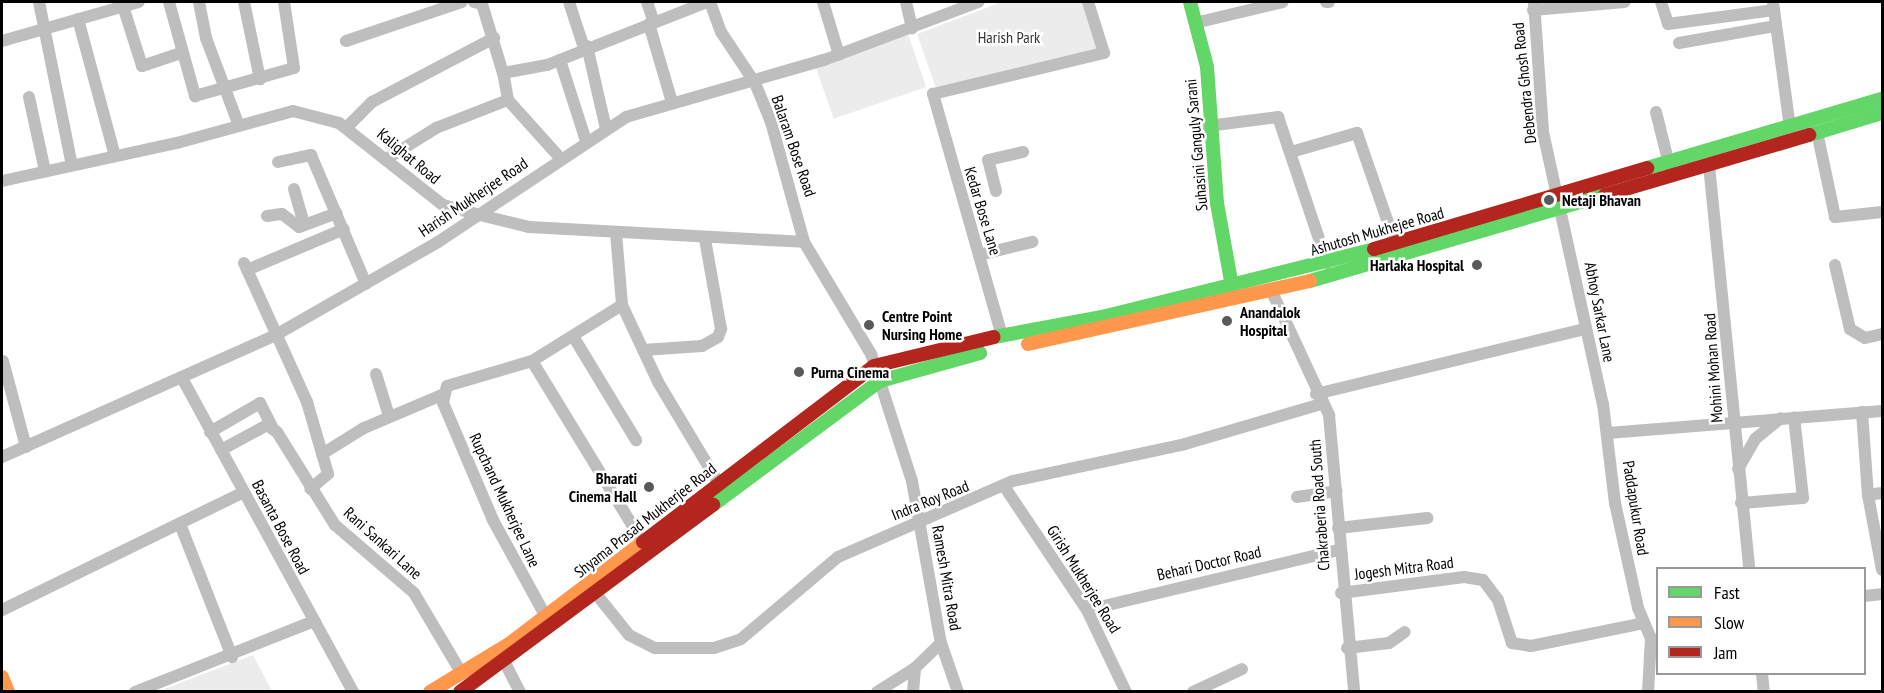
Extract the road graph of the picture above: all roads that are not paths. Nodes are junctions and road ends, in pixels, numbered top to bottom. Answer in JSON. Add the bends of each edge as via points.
{"nodes":[{"id":1,"x":39,"y":2,"type":"edge"},
{"id":2,"x":139,"y":2,"type":"edge"},
{"id":3,"x":169,"y":2,"type":"edge"},
{"id":4,"x":199,"y":2,"type":"edge"},
{"id":5,"x":244,"y":2,"type":"edge"},
{"id":6,"x":284,"y":2,"type":"edge"},
{"id":7,"x":462,"y":2,"type":"edge"},
{"id":8,"x":474,"y":2,"type":"edge"},
{"id":9,"x":569,"y":2,"type":"edge"},
{"id":10,"x":646,"y":2,"type":"edge"},
{"id":11,"x":709,"y":2,"type":"edge"},
{"id":12,"x":823,"y":2,"type":"edge"},
{"id":13,"x":906,"y":2,"type":"edge"},
{"id":14,"x":978,"y":2,"type":"edge"},
{"id":15,"x":1088,"y":2,"type":"edge"},
{"id":16,"x":1190,"y":2,"type":"edge"},
{"id":17,"x":1283,"y":2,"type":"edge"},
{"id":18,"x":1625,"y":2,"type":"edge"},
{"id":19,"x":1661,"y":2,"type":"edge"},
{"id":20,"x":123,"y":6,"type":"junction"},
{"id":21,"x":1534,"y":6,"type":"edge"},
{"id":22,"x":1773,"y":6,"type":"edge"},
{"id":23,"x":78,"y":19,"type":"junction"},
{"id":24,"x":1195,"y":22,"type":"junction"},
{"id":25,"x":651,"y":23,"type":"junction"},
{"id":26,"x":1775,"y":27,"type":"junction"},
{"id":27,"x":912,"y":28,"type":"junction"},
{"id":28,"x":45,"y":29,"type":"junction"},
{"id":29,"x":494,"y":38,"type":"junction"},
{"id":30,"x":2,"y":41,"type":"edge"},
{"id":31,"x":346,"y":41,"type":"dead end"},
{"id":32,"x":1679,"y":43,"type":"dead end"},
{"id":33,"x":586,"y":47,"type":"junction"},
{"id":34,"x":182,"y":53,"type":"junction"},
{"id":35,"x":839,"y":55,"type":"junction"},
{"id":36,"x":560,"y":60,"type":"junction"},
{"id":37,"x":503,"y":73,"type":"junction"},
{"id":38,"x":260,"y":79,"type":"junction"},
{"id":39,"x":754,"y":83,"type":"junction"},
{"id":40,"x":226,"y":89,"type":"junction"},
{"id":41,"x":29,"y":97,"type":"dead end"},
{"id":42,"x":1882,"y":99,"type":"edge"},
{"id":43,"x":508,"y":100,"type":"junction"},
{"id":44,"x":672,"y":102,"type":"junction"},
{"id":45,"x":1656,"y":112,"type":"dead end"},
{"id":46,"x":1882,"y":113,"type":"edge"},
{"id":47,"x":239,"y":126,"type":"junction"},
{"id":48,"x":1208,"y":126,"type":"junction"},
{"id":49,"x":1790,"y":127,"type":"junction"},
{"id":50,"x":346,"y":128,"type":"junction"},
{"id":51,"x":606,"y":129,"type":"junction"},
{"id":52,"x":1817,"y":132,"type":"junction"},
{"id":53,"x":586,"y":141,"type":"junction"},
{"id":54,"x":1023,"y":152,"type":"dead end"},
{"id":55,"x":1291,"y":152,"type":"junction"},
{"id":56,"x":115,"y":156,"type":"junction"},
{"id":57,"x":387,"y":158,"type":"junction"},
{"id":58,"x":560,"y":158,"type":"junction"},
{"id":59,"x":278,"y":162,"type":"dead end"},
{"id":60,"x":1669,"y":164,"type":"junction"},
{"id":61,"x":72,"y":165,"type":"junction"},
{"id":62,"x":1709,"y":165,"type":"junction"},
{"id":63,"x":45,"y":171,"type":"junction"},
{"id":64,"x":2,"y":181,"type":"edge"},
{"id":65,"x":294,"y":189,"type":"dead end"},
{"id":66,"x":996,"y":191,"type":"dead end"},
{"id":67,"x":1562,"y":203,"type":"junction"},
{"id":68,"x":1882,"y":212,"type":"edge"},
{"id":69,"x":337,"y":213,"type":"junction"},
{"id":70,"x":480,"y":215,"type":"junction"},
{"id":71,"x":267,"y":216,"type":"dead end"},
{"id":72,"x":304,"y":224,"type":"junction"},
{"id":73,"x":344,"y":229,"type":"junction"},
{"id":74,"x":616,"y":233,"type":"junction"},
{"id":75,"x":705,"y":239,"type":"junction"},
{"id":76,"x":804,"y":242,"type":"junction"},
{"id":77,"x":1032,"y":242,"type":"dead end"},
{"id":78,"x":1395,"y":243,"type":"junction"},
{"id":79,"x":979,"y":255,"type":"junction"},
{"id":80,"x":1327,"y":263,"type":"junction"},
{"id":81,"x":1835,"y":265,"type":"dead end"},
{"id":82,"x":366,"y":284,"type":"junction"},
{"id":83,"x":1232,"y":286,"type":"junction"},
{"id":84,"x":1266,"y":288,"type":"junction"},
{"id":85,"x":622,"y":305,"type":"junction"},
{"id":86,"x":1585,"y":329,"type":"junction"},
{"id":87,"x":1882,"y":334,"type":"edge"},
{"id":88,"x":273,"y":336,"type":"junction"},
{"id":89,"x":573,"y":336,"type":"junction"},
{"id":90,"x":1002,"y":336,"type":"junction"},
{"id":91,"x":643,"y":350,"type":"junction"},
{"id":92,"x":3,"y":361,"type":"dead end"},
{"id":93,"x":532,"y":361,"type":"junction"},
{"id":94,"x":874,"y":366,"type":"junction"},
{"id":95,"x":376,"y":374,"type":"dead end"},
{"id":96,"x":182,"y":378,"type":"junction"},
{"id":97,"x":880,"y":381,"type":"junction"},
{"id":98,"x":444,"y":394,"type":"junction"},
{"id":99,"x":1319,"y":399,"type":"junction"},
{"id":100,"x":1882,"y":411,"type":"edge"},
{"id":101,"x":1862,"y":412,"type":"junction"},
{"id":102,"x":389,"y":416,"type":"junction"},
{"id":103,"x":1788,"y":418,"type":"junction"},
{"id":104,"x":1733,"y":423,"type":"junction"},
{"id":105,"x":274,"y":430,"type":"junction"},
{"id":106,"x":210,"y":432,"type":"junction"},
{"id":107,"x":1608,"y":433,"type":"junction"},
{"id":108,"x":636,"y":440,"type":"dead end"},
{"id":109,"x":26,"y":447,"type":"junction"},
{"id":110,"x":221,"y":450,"type":"junction"},
{"id":111,"x":322,"y":454,"type":"junction"},
{"id":112,"x":2,"y":457,"type":"edge"},
{"id":113,"x":1738,"y":469,"type":"junction"},
{"id":114,"x":719,"y":484,"type":"junction"},
{"id":115,"x":310,"y":489,"type":"junction"},
{"id":116,"x":1006,"y":489,"type":"junction"},
{"id":117,"x":1337,"y":491,"type":"junction"},
{"id":118,"x":244,"y":492,"type":"junction"},
{"id":119,"x":1882,"y":493,"type":"edge"},
{"id":120,"x":1868,"y":495,"type":"junction"},
{"id":121,"x":1297,"y":497,"type":"dead end"},
{"id":122,"x":1741,"y":503,"type":"junction"},
{"id":123,"x":1427,"y":518,"type":"dead end"},
{"id":124,"x":920,"y":521,"type":"junction"},
{"id":125,"x":180,"y":524,"type":"junction"},
{"id":126,"x":1338,"y":528,"type":"junction"},
{"id":127,"x":643,"y":543,"type":"junction"},
{"id":128,"x":1338,"y":550,"type":"junction"},
{"id":129,"x":1749,"y":567,"type":"edge"},
{"id":130,"x":1882,"y":570,"type":"edge"},
{"id":131,"x":1341,"y":593,"type":"junction"},
{"id":132,"x":1882,"y":594,"type":"edge"},
{"id":133,"x":597,"y":595,"type":"junction"},
{"id":134,"x":1866,"y":596,"type":"edge"},
{"id":135,"x":2,"y":610,"type":"edge"},
{"id":136,"x":1087,"y":610,"type":"junction"},
{"id":137,"x":546,"y":617,"type":"junction"},
{"id":138,"x":314,"y":621,"type":"junction"},
{"id":139,"x":1644,"y":623,"type":"junction"},
{"id":140,"x":1405,"y":632,"type":"dead end"},
{"id":141,"x":941,"y":643,"type":"junction"},
{"id":142,"x":1347,"y":648,"type":"junction"},
{"id":143,"x":502,"y":656,"type":"junction"},
{"id":144,"x":232,"y":657,"type":"junction"},
{"id":145,"x":915,"y":668,"type":"junction"},
{"id":146,"x":1242,"y":669,"type":"dead end"},
{"id":147,"x":462,"y":674,"type":"junction"},
{"id":148,"x":1762,"y":675,"type":"edge"},
{"id":149,"x":2,"y":677,"type":"edge"},
{"id":150,"x":8,"y":692,"type":"edge"},
{"id":151,"x":135,"y":692,"type":"edge"},
{"id":152,"x":353,"y":692,"type":"edge"},
{"id":153,"x":430,"y":692,"type":"edge"},
{"id":154,"x":460,"y":692,"type":"edge"},
{"id":155,"x":520,"y":692,"type":"edge"},
{"id":156,"x":877,"y":692,"type":"edge"},
{"id":157,"x":913,"y":692,"type":"edge"},
{"id":158,"x":958,"y":692,"type":"edge"},
{"id":159,"x":1126,"y":692,"type":"edge"},
{"id":160,"x":1193,"y":692,"type":"edge"},
{"id":161,"x":1354,"y":692,"type":"edge"},
{"id":162,"x":1648,"y":692,"type":"edge"},
{"id":163,"x":1764,"y":692,"type":"edge"}],
"edges":[{"from":1,"to":28,"type":"street"},
{"from":2,"to":20,"type":"street"},
{"from":3,"to":34,"type":"street"},
{"from":4,"to":40,"type":"street"},
{"from":5,"to":38,"type":"street"},
{"from":6,"to":38,"type":"street","via":[[294,68]]},
{"from":7,"to":31,"type":"street"},
{"from":8,"to":29,"type":"street","via":[[482,4]]},
{"from":9,"to":33,"type":"street"},
{"from":10,"to":25,"type":"street"},
{"from":11,"to":25,"type":"street"},
{"from":11,"to":39,"type":"street","name":"Balaram Bose Road","via":[[721,32]]},
{"from":12,"to":35,"type":"street"},
{"from":13,"to":27,"type":"street"},
{"from":14,"to":27,"type":"street","name":"Harish Mukherjee Road"},
{"from":15,"to":79,"type":"street","name":"Kedar Bose Lane","via":[[1104,53],[933,94]]},
{"from":16,"to":24,"type":"main road","name":"Suhasini Ganguly Sarani"},
{"from":17,"to":24,"type":"street"},
{"from":18,"to":21,"type":"street"},
{"from":19,"to":22,"type":"street","via":[[1668,24]]},
{"from":20,"to":23,"type":"street"},
{"from":20,"to":34,"type":"street","via":[[142,66]]},
{"from":21,"to":67,"type":"street","name":"Debendra Ghosh Road","via":[[1543,132]]},
{"from":22,"to":26,"type":"street"},
{"from":23,"to":28,"type":"street"},
{"from":23,"to":56,"type":"street"},
{"from":24,"to":48,"type":"main road","name":"Suhasini Ganguly Sarani","via":[[1207,67]]},
{"from":25,"to":33,"type":"street"},
{"from":25,"to":44,"type":"street"},
{"from":26,"to":32,"type":"street"},
{"from":26,"to":49,"type":"street"},
{"from":27,"to":35,"type":"street","name":"Harish Mukherjee Road"},
{"from":28,"to":30,"type":"street"},
{"from":28,"to":61,"type":"street"},
{"from":29,"to":37,"type":"street"},
{"from":29,"to":50,"type":"street","via":[[381,97]]},
{"from":33,"to":36,"type":"street"},
{"from":33,"to":51,"type":"street"},
{"from":34,"to":40,"type":"street","via":[[195,96]]},
{"from":35,"to":39,"type":"street","name":"Harish Mukherjee Road"},
{"from":36,"to":37,"type":"street"},
{"from":36,"to":53,"type":"street"},
{"from":37,"to":43,"type":"street"},
{"from":38,"to":40,"type":"street"},
{"from":39,"to":44,"type":"street","name":"Harish Mukherjee Road"},
{"from":39,"to":76,"type":"street","name":"Balaram Bose Road","via":[[789,174]]},
{"from":40,"to":47,"type":"street"},
{"from":41,"to":63,"type":"street"},
{"from":42,"to":49,"type":"main road","name":"Ashutosh Mukhejee Road"},
{"from":43,"to":57,"type":"street","via":[[435,128]]},
{"from":43,"to":58,"type":"street"},
{"from":44,"to":51,"type":"street","name":"Harish Mukherjee Road"},
{"from":45,"to":60,"type":"street"},
{"from":46,"to":52,"type":"main road","name":"Ashutosh Mukhejee Road"},
{"from":47,"to":50,"type":"street","name":"Kalighat Road","via":[[293,111]]},
{"from":47,"to":56,"type":"street","name":"Kalighat Road"},
{"from":48,"to":55,"type":"street","via":[[1278,117]]},
{"from":48,"to":83,"type":"main road","name":"Suhasini Ganguly Sarani"},
{"from":49,"to":60,"type":"main road","name":"Ashutosh Mukhejee Road"},
{"from":50,"to":57,"type":"street","name":"Kalighat Road"},
{"from":51,"to":53,"type":"street","name":"Harish Mukherjee Road"},
{"from":52,"to":62,"type":"main road","name":"Ashutosh Mukhejee Road"},
{"from":52,"to":68,"type":"street","via":[[1835,217]]},
{"from":53,"to":58,"type":"street","name":"Harish Mukherjee Road"},
{"from":54,"to":66,"type":"street","via":[[988,160]]},
{"from":55,"to":78,"type":"street","via":[[1358,133]]},
{"from":55,"to":80,"type":"street"},
{"from":56,"to":61,"type":"street","name":"Kalighat Road"},
{"from":57,"to":70,"type":"street","name":"Kalighat Road","via":[[443,205]]},
{"from":58,"to":70,"type":"street","name":"Harish Mukherjee Road"},
{"from":59,"to":69,"type":"street","via":[[311,155]]},
{"from":60,"to":67,"type":"main road","name":"Ashutosh Mukhejee Road"},
{"from":61,"to":63,"type":"street","name":"Kalighat Road"},
{"from":62,"to":67,"type":"main road","name":"Ashutosh Mukhejee Road"},
{"from":62,"to":104,"type":"street","name":"Mohini Mohan Road"},
{"from":63,"to":64,"type":"street","name":"Kalighat Road"},
{"from":65,"to":72,"type":"street"},
{"from":67,"to":78,"type":"main road","name":"Ashutosh Mukhejee Road"},
{"from":67,"to":84,"type":"main road","name":"Ashutosh Mukhejee Road"},
{"from":67,"to":86,"type":"street","name":"Abhoy Sarkar Lane"},
{"from":69,"to":72,"type":"street"},
{"from":69,"to":73,"type":"street"},
{"from":70,"to":74,"type":"street","name":"Kalighat Road","via":[[529,227]]},
{"from":70,"to":82,"type":"street","name":"Harish Mukherjee Road"},
{"from":71,"to":72,"type":"street","via":[[282,214],[292,227]]},
{"from":73,"to":82,"type":"street"},
{"from":73,"to":88,"type":"street","via":[[245,266]]},
{"from":74,"to":75,"type":"street","name":"Kalighat Road"},
{"from":74,"to":85,"type":"street"},
{"from":75,"to":76,"type":"street","name":"Kalighat Road"},
{"from":75,"to":91,"type":"street","via":[[721,329],[718,337],[702,346]]},
{"from":76,"to":94,"type":"street","name":"Balaram Bose Road"},
{"from":77,"to":79,"type":"street"},
{"from":78,"to":80,"type":"main road","name":"Ashutosh Mukhejee Road"},
{"from":79,"to":90,"type":"street","name":"Kedar Bose Lane"},
{"from":80,"to":84,"type":"main road","name":"Ashutosh Mukhejee Road"},
{"from":81,"to":87,"type":"street","via":[[1850,329],[1864,338]]},
{"from":82,"to":88,"type":"street","name":"Harish Mukherjee Road"},
{"from":83,"to":84,"type":"main road","name":"Ashutosh Mukhejee Road"},
{"from":83,"to":90,"type":"main road","name":"Ashutosh Mukhejee Road"},
{"from":84,"to":97,"type":"main road","name":"Ashutosh Mukhejee Road","via":[[1102,332],[945,360]]},
{"from":84,"to":99,"type":"street","name":"Chakraberia Road South"},
{"from":85,"to":89,"type":"street"},
{"from":85,"to":91,"type":"street"},
{"from":86,"to":99,"type":"street","name":"Indra Roy Road"},
{"from":86,"to":107,"type":"street","name":"Abhoy Sarkar Lane"},
{"from":88,"to":96,"type":"street","name":"Harish Mukherjee Road"},
{"from":88,"to":111,"type":"street","via":[[308,402]]},
{"from":89,"to":93,"type":"street"},
{"from":89,"to":108,"type":"street"},
{"from":90,"to":94,"type":"main road","name":"Ashutosh Mukhejee Road"},
{"from":91,"to":114,"type":"street"},
{"from":92,"to":109,"type":"street"},
{"from":93,"to":98,"type":"street","via":[[447,386]]},
{"from":93,"to":127,"type":"street"},
{"from":94,"to":97,"type":"street","name":"Ramesh Mitra Road"},
{"from":94,"to":114,"type":"main road","name":"Shyama Prasad Mukherjee Road"},
{"from":95,"to":102,"type":"street"},
{"from":96,"to":106,"type":"street","name":"Basanta Bose Road"},
{"from":96,"to":109,"type":"street","name":"Harish Mukherjee Road"},
{"from":97,"to":124,"type":"street","name":"Ramesh Mitra Road"},
{"from":97,"to":133,"type":"main road","name":"Shyama Prasad Mukherjee Road"},
{"from":98,"to":102,"type":"street"},
{"from":98,"to":137,"type":"street","name":"Rupchand Mukherjee Lane","via":[[493,520]]},
{"from":99,"to":116,"type":"street","name":"Indra Roy Road","via":[[1185,444],[1013,481]]},
{"from":99,"to":117,"type":"street","name":"Chakraberia Road South","via":[[1329,415]]},
{"from":100,"to":101,"type":"street"},
{"from":101,"to":103,"type":"street"},
{"from":101,"to":120,"type":"street"},
{"from":102,"to":111,"type":"street"},
{"from":103,"to":104,"type":"street"},
{"from":103,"to":113,"type":"street","via":[[1755,439]]},
{"from":103,"to":122,"type":"street","via":[[1803,498]]},
{"from":104,"to":107,"type":"street"},
{"from":104,"to":113,"type":"street","name":"Mohini Mohan Road"},
{"from":105,"to":106,"type":"street","name":"Rani Sankari Lane","via":[[260,403]]},
{"from":105,"to":110,"type":"street","via":[[267,425]]},
{"from":105,"to":115,"type":"street","name":"Rani Sankari Lane"},
{"from":106,"to":110,"type":"street","name":"Basanta Bose Road"},
{"from":107,"to":139,"type":"street","name":"Paddapukur Road","via":[[1615,503]]},
{"from":109,"to":112,"type":"street","name":"Harish Mukherjee Road"},
{"from":110,"to":118,"type":"street","name":"Basanta Bose Road"},
{"from":111,"to":115,"type":"street","via":[[328,474]]},
{"from":113,"to":122,"type":"street","name":"Mohini Mohan Road"},
{"from":114,"to":127,"type":"main road","name":"Shyama Prasad Mukherjee Road"},
{"from":115,"to":147,"type":"street","name":"Rani Sankari Lane","via":[[335,525],[414,593]]},
{"from":116,"to":124,"type":"street","name":"Indra Roy Road"},
{"from":116,"to":136,"type":"street","name":"Girish Mukherjee Road"},
{"from":117,"to":121,"type":"street"},
{"from":117,"to":126,"type":"street","name":"Chakraberia Road South"},
{"from":118,"to":125,"type":"street"},
{"from":118,"to":138,"type":"street","name":"Basanta Bose Road"},
{"from":119,"to":120,"type":"street"},
{"from":120,"to":130,"type":"street"},
{"from":122,"to":129,"type":"street","name":"Mohini Mohan Road"},
{"from":123,"to":126,"type":"street"},
{"from":124,"to":133,"type":"street","name":"Indra Roy Road","via":[[838,557],[741,639],[714,648],[656,648],[629,635]]},
{"from":124,"to":141,"type":"street","name":"Ramesh Mitra Road"},
{"from":125,"to":135,"type":"street"},
{"from":125,"to":144,"type":"street"},
{"from":126,"to":128,"type":"street","name":"Chakraberia Road South"},
{"from":127,"to":137,"type":"main road","name":"Shyama Prasad Mukherjee Road"},
{"from":128,"to":131,"type":"street","name":"Chakraberia Road South"},
{"from":128,"to":136,"type":"street","name":"Behari Doctor Road"},
{"from":131,"to":139,"type":"street","name":"Jogesh Mitra Road","via":[[1464,577],[1483,580],[1498,600],[1512,643],[1531,646]]},
{"from":131,"to":142,"type":"street","name":"Chakraberia Road South"},
{"from":132,"to":134,"type":"street"},
{"from":133,"to":143,"type":"main road","name":"Shyama Prasad Mukherjee Road"},
{"from":136,"to":159,"type":"street","name":"Girish Mukherjee Road"},
{"from":137,"to":143,"type":"main road","name":"Shyama Prasad Mukherjee Road"},
{"from":138,"to":144,"type":"street"},
{"from":138,"to":152,"type":"street","name":"Basanta Bose Road"},
{"from":139,"to":162,"type":"street","name":"Paddapukur Road","via":[[1651,641]]},
{"from":140,"to":142,"type":"street","via":[[1389,643]]},
{"from":141,"to":145,"type":"street"},
{"from":141,"to":158,"type":"street","name":"Ramesh Mitra Road"},
{"from":142,"to":161,"type":"street","name":"Chakraberia Road South"},
{"from":143,"to":147,"type":"main road","name":"Shyama Prasad Mukherjee Road"},
{"from":143,"to":154,"type":"main road","name":"Shyama Prasad Mukherjee Road"},
{"from":143,"to":155,"type":"street"},
{"from":144,"to":151,"type":"street"},
{"from":145,"to":156,"type":"street"},
{"from":145,"to":157,"type":"street"},
{"from":146,"to":160,"type":"street"},
{"from":147,"to":153,"type":"main road","name":"Shyama Prasad Mukherjee Road"},
{"from":148,"to":163,"type":"street"},
{"from":149,"to":150,"type":"main road"}]}
